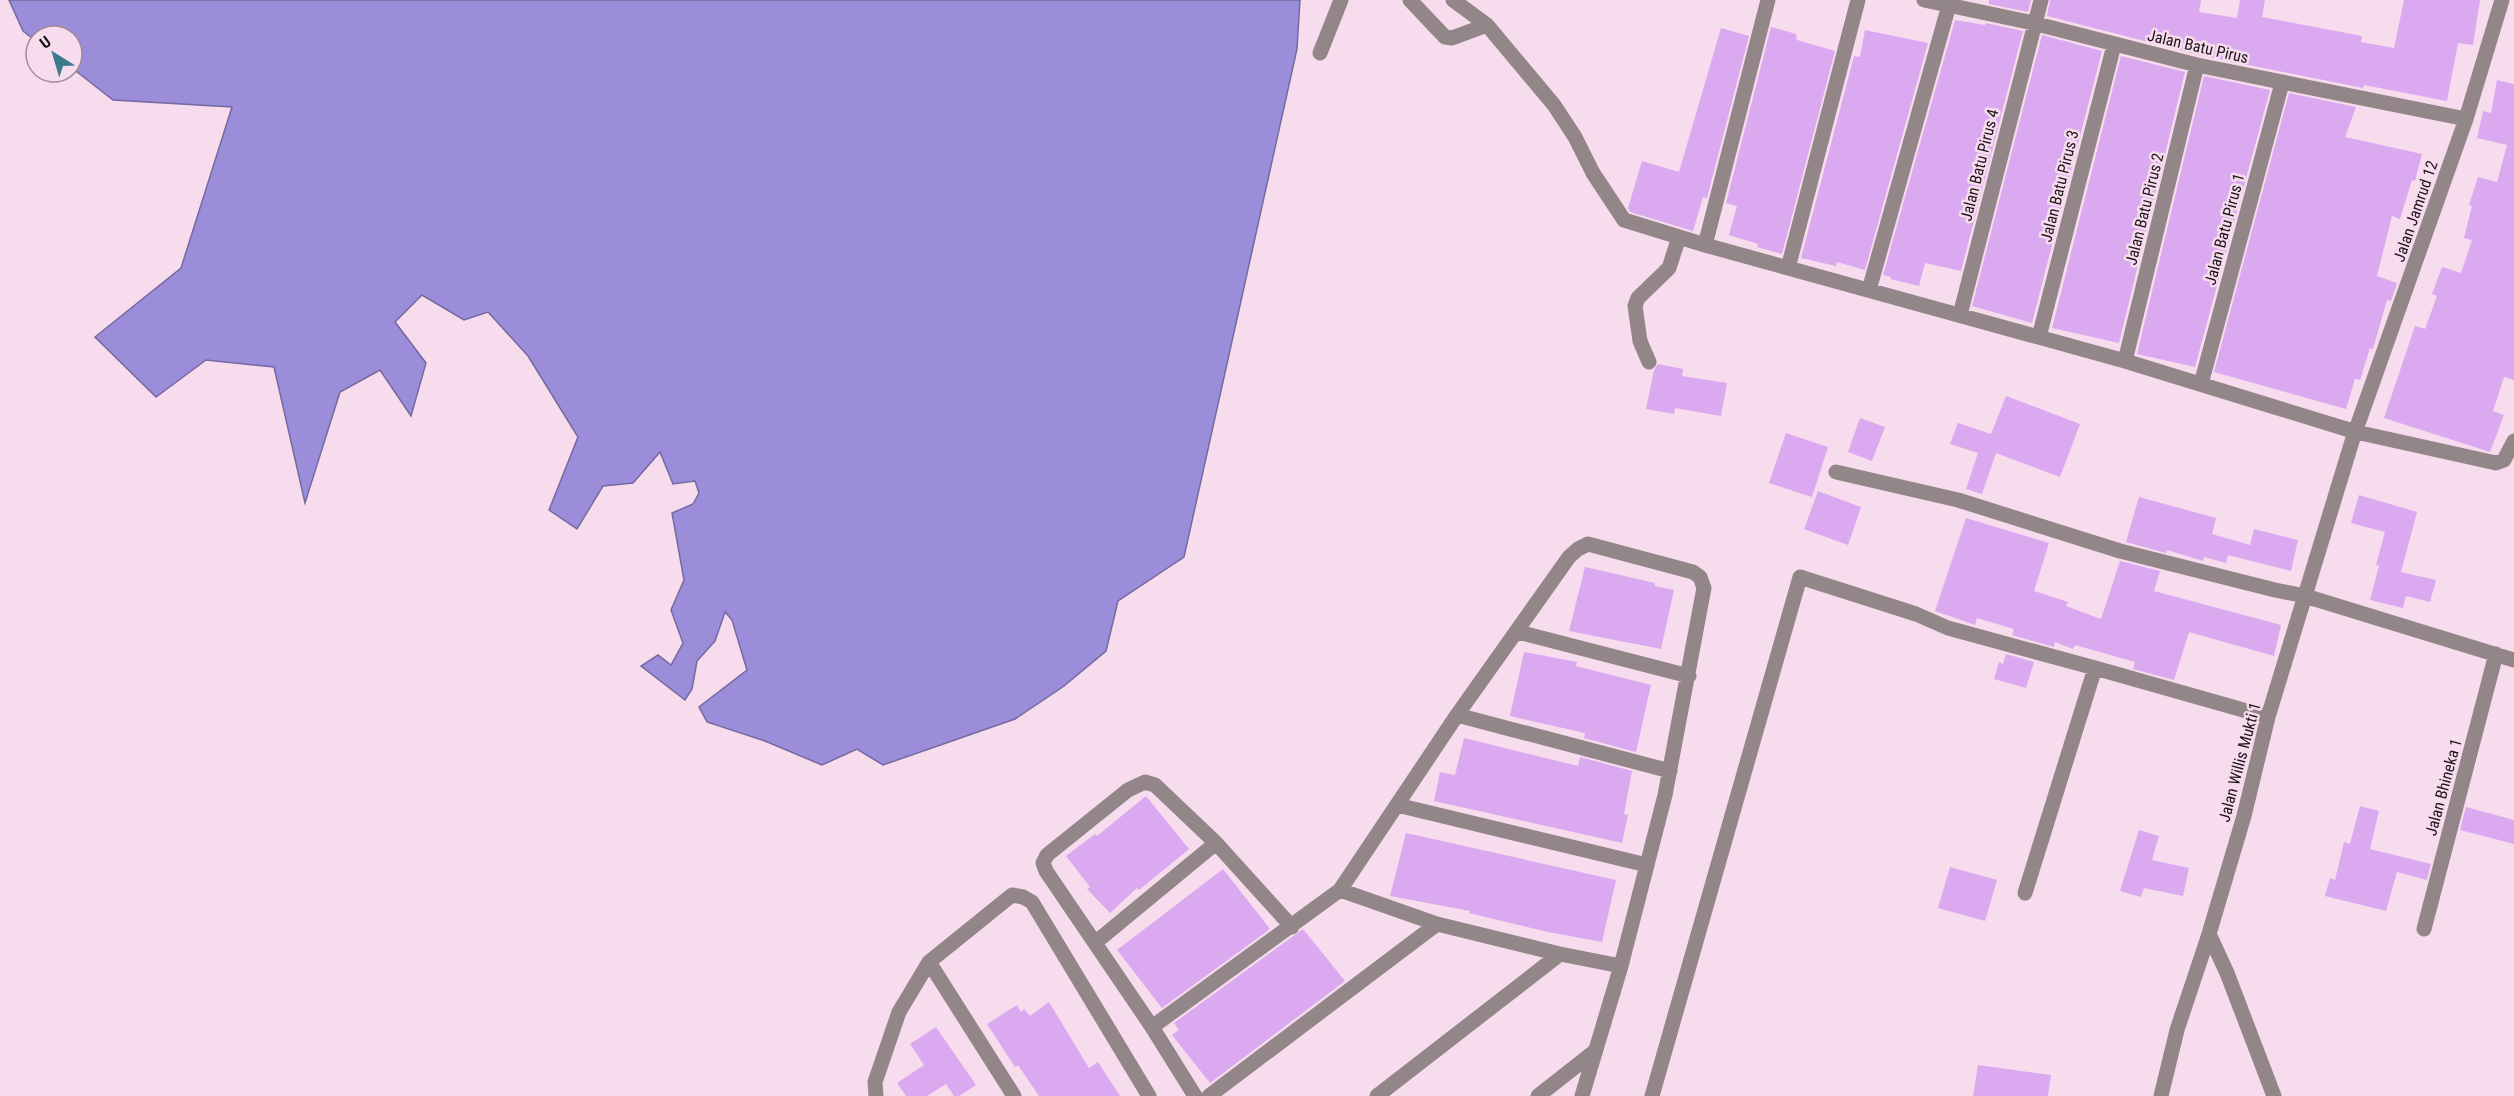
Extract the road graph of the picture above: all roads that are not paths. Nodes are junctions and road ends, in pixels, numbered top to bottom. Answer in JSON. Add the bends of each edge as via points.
{"nodes":[{"id":1,"x":1341,"y":0,"type":"edge"},
{"id":2,"x":1410,"y":0,"type":"edge"},
{"id":3,"x":1453,"y":0,"type":"edge"},
{"id":4,"x":1768,"y":0,"type":"edge"},
{"id":5,"x":1858,"y":0,"type":"edge"},
{"id":6,"x":1924,"y":0,"type":"edge"},
{"id":7,"x":2041,"y":0,"type":"edge"},
{"id":8,"x":2502,"y":0,"type":"edge"},
{"id":9,"x":1949,"y":5,"type":"junction"},
{"id":10,"x":2033,"y":23,"type":"junction"},
{"id":11,"x":1487,"y":25,"type":"junction"},
{"id":12,"x":2114,"y":45,"type":"junction"},
{"id":13,"x":1320,"y":53,"type":"dead end"},
{"id":14,"x":2197,"y":65,"type":"junction"},
{"id":15,"x":2282,"y":83,"type":"junction"},
{"id":16,"x":2466,"y":119,"type":"junction"},
{"id":17,"x":1677,"y":242,"type":"junction"},
{"id":18,"x":1705,"y":245,"type":"junction"},
{"id":19,"x":1788,"y":268,"type":"junction"},
{"id":20,"x":1869,"y":290,"type":"junction"},
{"id":21,"x":1960,"y":315,"type":"junction"},
{"id":22,"x":2039,"y":337,"type":"junction"},
{"id":23,"x":2125,"y":361,"type":"junction"},
{"id":24,"x":1649,"y":362,"type":"dead end"},
{"id":25,"x":2201,"y":384,"type":"junction"},
{"id":26,"x":2355,"y":435,"type":"junction"},
{"id":27,"x":2514,"y":441,"type":"edge"},
{"id":28,"x":1836,"y":472,"type":"dead end"},
{"id":29,"x":2306,"y":596,"type":"junction"},
{"id":30,"x":1518,"y":632,"type":"junction"},
{"id":31,"x":2496,"y":654,"type":"junction"},
{"id":32,"x":2514,"y":660,"type":"edge"},
{"id":33,"x":2095,"y":668,"type":"junction"},
{"id":34,"x":1689,"y":676,"type":"junction"},
{"id":35,"x":1457,"y":715,"type":"junction"},
{"id":36,"x":2268,"y":717,"type":"junction"},
{"id":37,"x":1670,"y":771,"type":"junction"},
{"id":38,"x":1397,"y":806,"type":"junction"},
{"id":39,"x":1216,"y":843,"type":"junction"},
{"id":40,"x":1647,"y":865,"type":"junction"},
{"id":41,"x":1340,"y":890,"type":"junction"},
{"id":42,"x":2025,"y":893,"type":"dead end"},
{"id":43,"x":1437,"y":924,"type":"junction"},
{"id":44,"x":1292,"y":927,"type":"junction"},
{"id":45,"x":2424,"y":929,"type":"dead end"},
{"id":46,"x":2209,"y":934,"type":"junction"},
{"id":47,"x":1096,"y":942,"type":"junction"},
{"id":48,"x":1560,"y":954,"type":"junction"},
{"id":49,"x":929,"y":962,"type":"junction"},
{"id":50,"x":1621,"y":966,"type":"junction"},
{"id":51,"x":1152,"y":1027,"type":"junction"},
{"id":52,"x":1594,"y":1052,"type":"junction"},
{"id":53,"x":876,"y":1096,"type":"edge"},
{"id":54,"x":1014,"y":1096,"type":"edge"},
{"id":55,"x":1149,"y":1096,"type":"edge"},
{"id":56,"x":1195,"y":1096,"type":"edge"},
{"id":57,"x":1209,"y":1096,"type":"edge"},
{"id":58,"x":1377,"y":1096,"type":"edge"},
{"id":59,"x":1538,"y":1096,"type":"edge"},
{"id":60,"x":1582,"y":1096,"type":"edge"},
{"id":61,"x":1652,"y":1096,"type":"edge"},
{"id":62,"x":2161,"y":1096,"type":"edge"},
{"id":63,"x":2274,"y":1096,"type":"edge"}],
"edges":[{"from":1,"to":13,"type":"street"},
{"from":2,"to":11,"type":"street","via":[[1445,37],[1452,39]]},
{"from":3,"to":11,"type":"street"},
{"from":4,"to":18,"type":"street"},
{"from":5,"to":19,"type":"street"},
{"from":6,"to":9,"type":"street","name":"Jalan Batu Pirus"},
{"from":7,"to":10,"type":"street","name":"Jalan Batu Pirus 4"},
{"from":8,"to":16,"type":"street","name":"Jalan Jamrud 12"},
{"from":9,"to":10,"type":"street","name":"Jalan Batu Pirus"},
{"from":9,"to":20,"type":"street"},
{"from":10,"to":12,"type":"street","name":"Jalan Batu Pirus"},
{"from":10,"to":21,"type":"street","name":"Jalan Batu Pirus 4"},
{"from":11,"to":17,"type":"street","via":[[1554,105],[1624,220]]},
{"from":12,"to":14,"type":"street","name":"Jalan Batu Pirus"},
{"from":12,"to":22,"type":"street","name":"Jalan Batu Pirus 3"},
{"from":14,"to":15,"type":"street","name":"Jalan Batu Pirus"},
{"from":14,"to":23,"type":"street","name":"Jalan Batu Pirus 2"},
{"from":15,"to":16,"type":"street","name":"Jalan Batu Pirus"},
{"from":15,"to":25,"type":"street","name":"Jalan Batu Pirus 1"},
{"from":16,"to":26,"type":"street","name":"Jalan Jamrud 12"},
{"from":17,"to":18,"type":"street"},
{"from":17,"to":24,"type":"street","via":[[1665,274],[1638,298],[1635,306],[1640,340]]},
{"from":18,"to":19,"type":"street"},
{"from":19,"to":20,"type":"street"},
{"from":20,"to":21,"type":"street"},
{"from":21,"to":22,"type":"street"},
{"from":22,"to":23,"type":"street"},
{"from":23,"to":25,"type":"street"},
{"from":25,"to":26,"type":"street"},
{"from":26,"to":27,"type":"street","via":[[2496,463],[2504,460]]},
{"from":26,"to":29,"type":"street","name":"Jalan Willis Mukti 1"},
{"from":28,"to":29,"type":"street","via":[[1958,500],[2120,550]]},
{"from":29,"to":31,"type":"street"},
{"from":29,"to":36,"type":"street","name":"Jalan Willis Mukti 1"},
{"from":30,"to":34,"type":"street"},
{"from":30,"to":34,"type":"street","via":[[1569,557],[1588,544],[1700,577],[1704,588]]},
{"from":30,"to":35,"type":"street"},
{"from":31,"to":32,"type":"street"},
{"from":31,"to":45,"type":"street","name":"Jalan Bhineka 1"},
{"from":33,"to":36,"type":"street"},
{"from":33,"to":42,"type":"street"},
{"from":33,"to":61,"type":"street","via":[[1948,628],[1800,577]]},
{"from":34,"to":37,"type":"street"},
{"from":35,"to":37,"type":"street"},
{"from":35,"to":38,"type":"street"},
{"from":36,"to":46,"type":"street","name":"Jalan Willis Mukti 1"},
{"from":37,"to":40,"type":"street"},
{"from":38,"to":40,"type":"street"},
{"from":38,"to":41,"type":"street"},
{"from":39,"to":44,"type":"street"},
{"from":39,"to":47,"type":"street"},
{"from":39,"to":47,"type":"street","via":[[1155,785],[1145,782],[1128,790],[1047,855],[1043,863],[1046,871]]},
{"from":40,"to":50,"type":"street"},
{"from":41,"to":43,"type":"street"},
{"from":41,"to":44,"type":"street"},
{"from":43,"to":48,"type":"street"},
{"from":43,"to":57,"type":"street"},
{"from":44,"to":51,"type":"street"},
{"from":46,"to":62,"type":"street","name":"Jalan Willis Mukti 1","via":[[2177,1030]]},
{"from":46,"to":63,"type":"street"},
{"from":47,"to":51,"type":"street"},
{"from":48,"to":50,"type":"street"},
{"from":48,"to":58,"type":"street"},
{"from":49,"to":53,"type":"street","via":[[899,1012],[875,1082]]},
{"from":49,"to":54,"type":"street"},
{"from":49,"to":55,"type":"street","via":[[1012,895],[1032,902]]},
{"from":50,"to":52,"type":"street"},
{"from":51,"to":56,"type":"street"},
{"from":52,"to":59,"type":"street"},
{"from":52,"to":60,"type":"street"}]}
